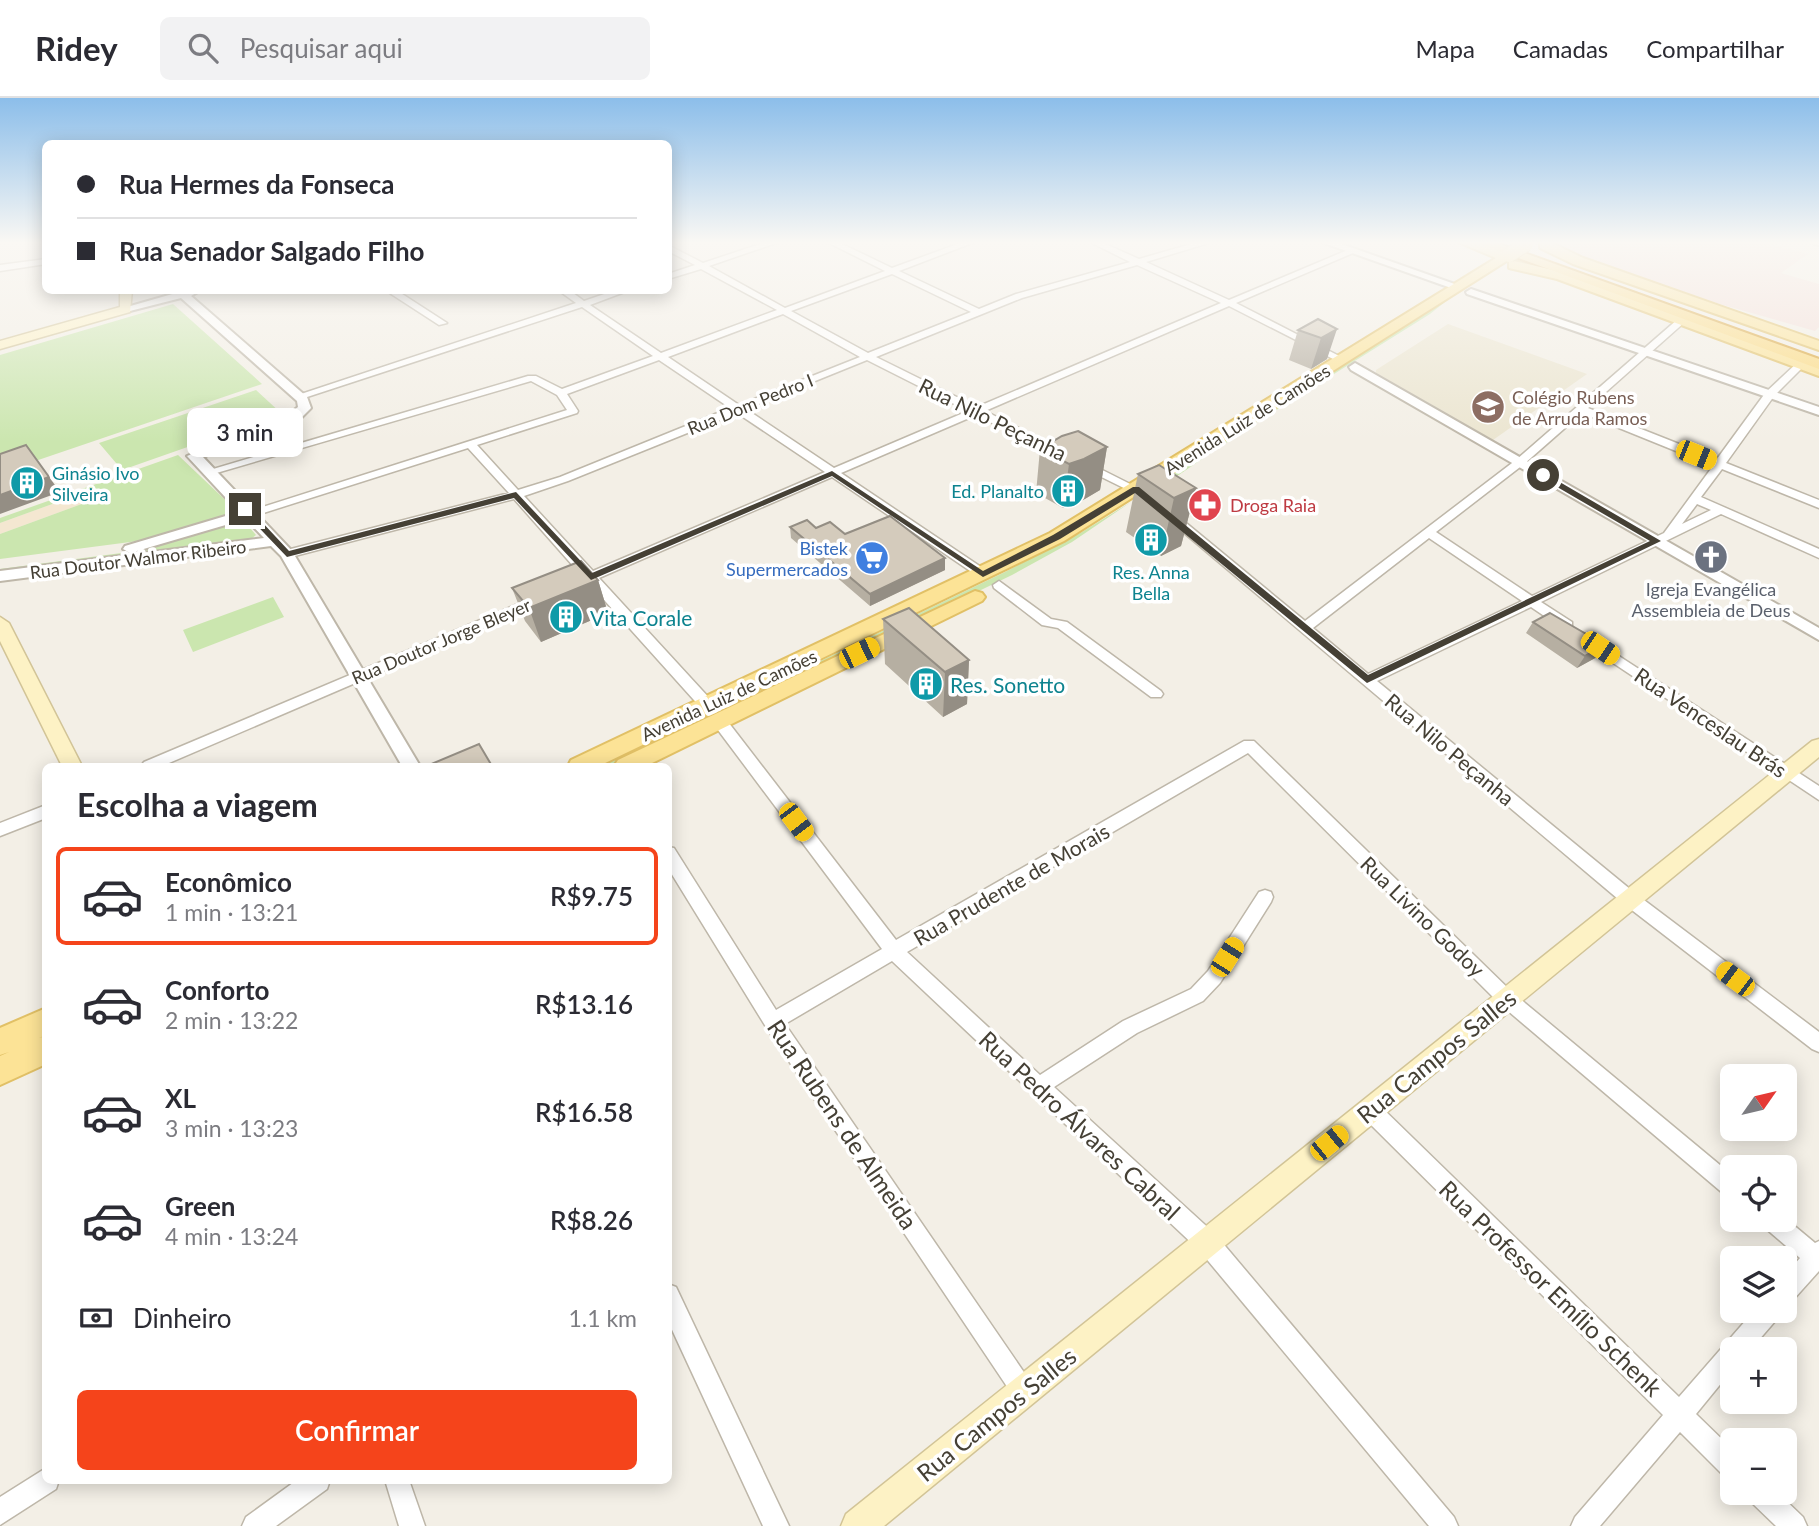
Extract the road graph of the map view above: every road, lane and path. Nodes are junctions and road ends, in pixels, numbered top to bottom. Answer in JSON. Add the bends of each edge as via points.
{"nodes":[{"id":1,"x":126,"y":309,"type":"edge"},
{"id":2,"x":200,"y":309,"type":"edge"},
{"id":3,"x":418,"y":309,"type":"edge"},
{"id":4,"x":569,"y":309,"type":"edge"},
{"id":5,"x":590,"y":309,"type":"edge"},
{"id":6,"x":779,"y":309,"type":"edge"},
{"id":7,"x":789,"y":309,"type":"edge"},
{"id":8,"x":971,"y":309,"type":"edge"},
{"id":9,"x":987,"y":309,"type":"edge"},
{"id":10,"x":1215,"y":309,"type":"edge"},
{"id":11,"x":1239,"y":309,"type":"edge"},
{"id":12,"x":1435,"y":309,"type":"edge"},
{"id":13,"x":1519,"y":309,"type":"edge"},
{"id":14,"x":1648,"y":309,"type":"edge"},
{"id":15,"x":1666,"y":309,"type":"edge"},
{"id":16,"x":1676,"y":309,"type":"edge"},
{"id":17,"x":1714,"y":309,"type":"edge"},
{"id":18,"x":783,"y":311,"type":"junction"},
{"id":19,"x":978,"y":312,"type":"junction"},
{"id":20,"x":1681,"y":321,"type":"junction"},
{"id":21,"x":442,"y":324,"type":"dead end"},
{"id":22,"x":0,"y":345,"type":"edge"},
{"id":23,"x":1819,"y":346,"type":"edge"},
{"id":24,"x":1646,"y":352,"type":"junction"},
{"id":25,"x":1819,"y":354,"type":"edge"},
{"id":26,"x":866,"y":356,"type":"junction"},
{"id":27,"x":660,"y":357,"type":"junction"},
{"id":28,"x":1349,"y":363,"type":"junction"},
{"id":29,"x":1819,"y":364,"type":"edge"},
{"id":30,"x":1801,"y":365,"type":"junction"},
{"id":31,"x":1819,"y":371,"type":"edge"},
{"id":32,"x":561,"y":393,"type":"junction"},
{"id":33,"x":1770,"y":394,"type":"junction"},
{"id":34,"x":300,"y":396,"type":"junction"},
{"id":35,"x":738,"y":409,"type":"junction"},
{"id":36,"x":1581,"y":409,"type":"junction"},
{"id":37,"x":977,"y":411,"type":"junction"},
{"id":38,"x":1819,"y":411,"type":"edge"},
{"id":39,"x":470,"y":444,"type":"junction"},
{"id":40,"x":1520,"y":462,"type":"junction"},
{"id":41,"x":1719,"y":464,"type":"junction"},
{"id":42,"x":209,"y":472,"type":"junction"},
{"id":43,"x":832,"y":473,"type":"junction"},
{"id":44,"x":1142,"y":494,"type":"junction"},
{"id":45,"x":516,"y":495,"type":"junction"},
{"id":46,"x":1694,"y":498,"type":"junction"},
{"id":47,"x":1819,"y":504,"type":"edge"},
{"id":48,"x":1721,"y":510,"type":"junction"},
{"id":49,"x":250,"y":513,"type":"junction"},
{"id":50,"x":1428,"y":532,"type":"junction"},
{"id":51,"x":1662,"y":538,"type":"junction"},
{"id":52,"x":282,"y":548,"type":"junction"},
{"id":53,"x":1819,"y":554,"type":"edge"},
{"id":54,"x":0,"y":567,"type":"edge"},
{"id":55,"x":0,"y":576,"type":"edge"},
{"id":56,"x":591,"y":577,"type":"junction"},
{"id":57,"x":991,"y":580,"type":"junction"},
{"id":58,"x":566,"y":587,"type":"edge"},
{"id":59,"x":554,"y":593,"type":"edge"},
{"id":60,"x":1531,"y":601,"type":"junction"},
{"id":61,"x":0,"y":623,"type":"edge"},
{"id":62,"x":1304,"y":628,"type":"junction"},
{"id":63,"x":1819,"y":635,"type":"edge"},
{"id":64,"x":359,"y":676,"type":"junction"},
{"id":65,"x":1367,"y":680,"type":"junction"},
{"id":66,"x":1156,"y":694,"type":"dead end"},
{"id":67,"x":713,"y":714,"type":"junction"},
{"id":68,"x":1249,"y":745,"type":"joint"},
{"id":69,"x":1819,"y":746,"type":"edge"},
{"id":70,"x":70,"y":763,"type":"edge"},
{"id":71,"x":156,"y":763,"type":"edge"},
{"id":72,"x":409,"y":763,"type":"edge"},
{"id":73,"x":587,"y":763,"type":"edge"},
{"id":74,"x":631,"y":763,"type":"edge"},
{"id":75,"x":1786,"y":772,"type":"junction"},
{"id":76,"x":1819,"y":794,"type":"edge"},
{"id":77,"x":42,"y":813,"type":"edge"},
{"id":78,"x":0,"y":830,"type":"edge"},
{"id":79,"x":672,"y":859,"type":"edge"},
{"id":80,"x":1265,"y":897,"type":"dead end"},
{"id":81,"x":1630,"y":899,"type":"junction"},
{"id":82,"x":895,"y":953,"type":"junction"},
{"id":83,"x":1507,"y":999,"type":"junction"},
{"id":84,"x":773,"y":1021,"type":"junction"},
{"id":85,"x":42,"y":1023,"type":"edge"},
{"id":86,"x":0,"y":1042,"type":"edge"},
{"id":87,"x":1819,"y":1043,"type":"edge"},
{"id":88,"x":42,"y":1051,"type":"edge"},
{"id":89,"x":0,"y":1071,"type":"edge"},
{"id":90,"x":1038,"y":1087,"type":"junction"},
{"id":91,"x":1370,"y":1110,"type":"junction"},
{"id":92,"x":1720,"y":1178,"type":"edge"},
{"id":93,"x":1787,"y":1232,"type":"edge"},
{"id":94,"x":1207,"y":1242,"type":"junction"},
{"id":95,"x":1818,"y":1256,"type":"edge"},
{"id":96,"x":1797,"y":1279,"type":"edge"},
{"id":97,"x":672,"y":1304,"type":"edge"},
{"id":98,"x":1758,"y":1323,"type":"edge"},
{"id":99,"x":1746,"y":1337,"type":"edge"},
{"id":100,"x":1720,"y":1367,"type":"edge"},
{"id":101,"x":1024,"y":1392,"type":"junction"},
{"id":102,"x":1680,"y":1414,"type":"junction"},
{"id":103,"x":1720,"y":1454,"type":"edge"},
{"id":104,"x":42,"y":1483,"type":"edge"},
{"id":105,"x":313,"y":1484,"type":"edge"},
{"id":106,"x":398,"y":1484,"type":"edge"},
{"id":107,"x":1772,"y":1505,"type":"edge"},
{"id":108,"x":0,"y":1512,"type":"edge"},
{"id":109,"x":255,"y":1526,"type":"edge"},
{"id":110,"x":412,"y":1526,"type":"edge"},
{"id":111,"x":776,"y":1526,"type":"edge"},
{"id":112,"x":858,"y":1526,"type":"edge"},
{"id":113,"x":1445,"y":1526,"type":"edge"},
{"id":114,"x":1584,"y":1526,"type":"edge"},
{"id":115,"x":1794,"y":1526,"type":"edge"}],
"edges":[{"from":1,"to":22,"type":"main road"},
{"from":2,"to":34,"type":"street"},
{"from":3,"to":21,"type":"street"},
{"from":4,"to":34,"type":"street"},
{"from":5,"to":27,"type":"street"},
{"from":6,"to":18,"type":"street","name":"Rua Nilo Peçanha"},
{"from":7,"to":18,"type":"street"},
{"from":8,"to":19,"type":"street"},
{"from":9,"to":19,"type":"street","name":"Rua Dom Pedro I"},
{"from":10,"to":37,"type":"street"},
{"from":11,"to":28,"type":"street"},
{"from":12,"to":28,"type":"main road","name":"Avenida Luiz de Camões"},
{"from":13,"to":24,"type":"street"},
{"from":14,"to":20,"type":"main road"},
{"from":15,"to":29,"type":"highway"},
{"from":16,"to":25,"type":"highway"},
{"from":17,"to":23,"type":"main road"},
{"from":18,"to":26,"type":"street","name":"Rua Nilo Peçanha"},
{"from":18,"to":27,"type":"street"},
{"from":19,"to":26,"type":"street","name":"Rua Dom Pedro I"},
{"from":20,"to":24,"type":"street"},
{"from":20,"to":30,"type":"main road"},
{"from":24,"to":33,"type":"street"},
{"from":24,"to":36,"type":"street"},
{"from":26,"to":35,"type":"street","name":"Rua Dom Pedro I"},
{"from":26,"to":37,"type":"street","name":"Rua Nilo Peçanha"},
{"from":27,"to":32,"type":"street"},
{"from":27,"to":35,"type":"street"},
{"from":28,"to":40,"type":"street"},
{"from":28,"to":44,"type":"main road","name":"Avenida Luiz de Camões"},
{"from":30,"to":31,"type":"main road"},
{"from":30,"to":33,"type":"street"},
{"from":32,"to":39,"type":"street","via":[[573,411]]},
{"from":32,"to":42,"type":"street","via":[[532,378]]},
{"from":33,"to":38,"type":"street"},
{"from":33,"to":41,"type":"street"},
{"from":34,"to":42,"type":"street","via":[[304,408],[294,417],[194,456]]},
{"from":35,"to":43,"type":"street"},
{"from":35,"to":45,"type":"street","name":"Rua Dom Pedro I"},
{"from":36,"to":40,"type":"street"},
{"from":36,"to":41,"type":"street"},
{"from":37,"to":43,"type":"street"},
{"from":37,"to":44,"type":"street","name":"Rua Nilo Peçanha"},
{"from":39,"to":45,"type":"street","name":"Rua Pedro Álvares Cabral"},
{"from":39,"to":49,"type":"street"},
{"from":40,"to":50,"type":"street"},
{"from":40,"to":51,"type":"street"},
{"from":41,"to":46,"type":"street"},
{"from":41,"to":47,"type":"street"},
{"from":42,"to":49,"type":"street"},
{"from":43,"to":56,"type":"street"},
{"from":43,"to":57,"type":"street"},
{"from":44,"to":57,"type":"main road","name":"Avenida Luiz de Camões","via":[[1057,554]]},
{"from":44,"to":62,"type":"street","name":"Rua Nilo Peçanha"},
{"from":45,"to":52,"type":"street","name":"Rua Dom Pedro I"},
{"from":45,"to":56,"type":"street","name":"Rua Pedro Álvares Cabral"},
{"from":46,"to":48,"type":"street"},
{"from":46,"to":51,"type":"street"},
{"from":48,"to":51,"type":"street"},
{"from":48,"to":53,"type":"street"},
{"from":49,"to":52,"type":"street"},
{"from":49,"to":54,"type":"street","name":"Rua Doutor Walmor Ribeiro","via":[[139,547]]},
{"from":50,"to":60,"type":"street","name":"Rua Venceslau Brás"},
{"from":50,"to":62,"type":"street"},
{"from":51,"to":60,"type":"street"},
{"from":51,"to":63,"type":"street"},
{"from":52,"to":55,"type":"street","name":"Rua Doutor Walmor Ribeiro"},
{"from":52,"to":64,"type":"street"},
{"from":56,"to":58,"type":"street"},
{"from":56,"to":67,"type":"street","name":"Rua Pedro Álvares Cabral"},
{"from":57,"to":66,"type":"street"},
{"from":57,"to":67,"type":"main road","name":"Avenida Luiz de Camões"},
{"from":59,"to":64,"type":"street","name":"Rua Doutor Jorge Bleyer"},
{"from":60,"to":65,"type":"street"},
{"from":60,"to":75,"type":"street","name":"Rua Venceslau Brás"},
{"from":61,"to":70,"type":"main road"},
{"from":62,"to":65,"type":"street","name":"Rua Nilo Peçanha"},
{"from":64,"to":71,"type":"street","name":"Rua Doutor Jorge Bleyer"},
{"from":64,"to":72,"type":"street"},
{"from":65,"to":81,"type":"street","name":"Rua Nilo Peçanha"},
{"from":67,"to":73,"type":"main road","name":"Avenida Luiz de Camões"},
{"from":67,"to":74,"type":"main road","name":"Avenida Luiz de Camões"},
{"from":67,"to":82,"type":"street","name":"Rua Pedro Álvares Cabral"},
{"from":68,"to":82,"type":"street","name":"Rua Prudente de Morais"},
{"from":68,"to":83,"type":"street","name":"Rua Livino Godoy"},
{"from":69,"to":75,"type":"main road","name":"Rua Campos Salles"},
{"from":75,"to":76,"type":"street","name":"Rua Venceslau Brás"},
{"from":75,"to":81,"type":"main road","name":"Rua Campos Salles"},
{"from":77,"to":78,"type":"street"},
{"from":79,"to":84,"type":"street","name":"Rua Rubens de Almeida"},
{"from":80,"to":90,"type":"street","via":[[1214,977],[1197,995],[1130,1027]]},
{"from":81,"to":83,"type":"main road","name":"Rua Campos Salles"},
{"from":81,"to":87,"type":"street","name":"Rua Nilo Peçanha"},
{"from":82,"to":84,"type":"street","name":"Rua Prudente de Morais"},
{"from":82,"to":90,"type":"street","name":"Rua Pedro Álvares Cabral"},
{"from":83,"to":91,"type":"main road","name":"Rua Campos Salles"},
{"from":83,"to":92,"type":"street","name":"Rua Livino Godoy"},
{"from":84,"to":101,"type":"street","name":"Rua Rubens de Almeida"},
{"from":85,"to":86,"type":"main road"},
{"from":88,"to":89,"type":"main road"},
{"from":90,"to":94,"type":"street","name":"Rua Pedro Álvares Cabral"},
{"from":91,"to":94,"type":"main road","name":"Rua Campos Salles"},
{"from":91,"to":102,"type":"street","name":"Rua Professor Emílio Schenk"},
{"from":93,"to":95,"type":"street"},
{"from":94,"to":101,"type":"main road","name":"Rua Campos Salles"},
{"from":94,"to":113,"type":"street","name":"Rua Pedro Álvares Cabral"},
{"from":95,"to":96,"type":"street"},
{"from":97,"to":111,"type":"street"},
{"from":98,"to":99,"type":"street"},
{"from":100,"to":102,"type":"street"},
{"from":101,"to":112,"type":"main road","name":"Rua Campos Salles"},
{"from":102,"to":103,"type":"street","name":"Rua Professor Emílio Schenk"},
{"from":102,"to":114,"type":"street"},
{"from":104,"to":108,"type":"street"},
{"from":105,"to":109,"type":"street"},
{"from":106,"to":110,"type":"street"},
{"from":107,"to":115,"type":"street"}]}
